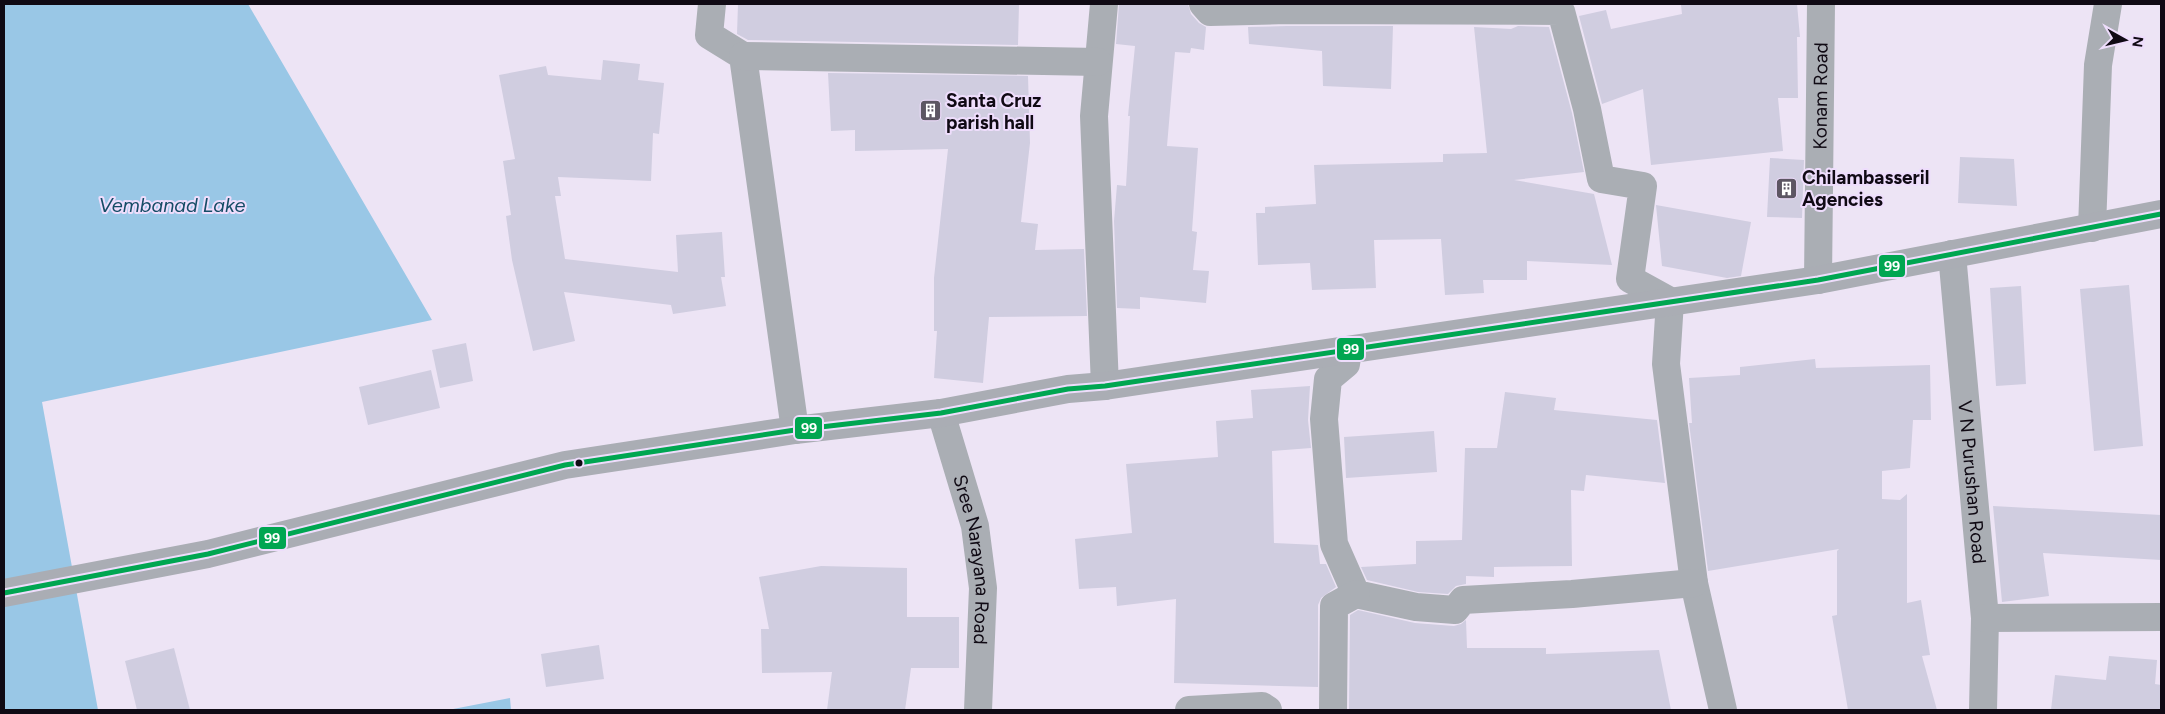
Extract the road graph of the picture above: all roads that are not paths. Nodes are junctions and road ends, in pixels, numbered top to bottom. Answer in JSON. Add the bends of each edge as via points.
{"nodes":[{"id":1,"x":712,"y":4,"type":"edge"},
{"id":2,"x":1104,"y":4,"type":"edge"},
{"id":3,"x":1202,"y":4,"type":"edge"},
{"id":4,"x":1821,"y":4,"type":"edge"},
{"id":5,"x":2108,"y":4,"type":"edge"},
{"id":6,"x":743,"y":56,"type":"junction"},
{"id":7,"x":1098,"y":62,"type":"junction"},
{"id":8,"x":2161,"y":214,"type":"edge"},
{"id":9,"x":2092,"y":228,"type":"junction"},
{"id":10,"x":1952,"y":254,"type":"junction"},
{"id":11,"x":1818,"y":280,"type":"junction"},
{"id":12,"x":1670,"y":301,"type":"junction"},
{"id":13,"x":1348,"y":350,"type":"junction"},
{"id":14,"x":1105,"y":386,"type":"junction"},
{"id":15,"x":941,"y":413,"type":"junction"},
{"id":16,"x":795,"y":430,"type":"junction"},
{"id":17,"x":1694,"y":583,"type":"junction"},
{"id":18,"x":4,"y":593,"type":"edge"},
{"id":19,"x":1356,"y":594,"type":"junction"},
{"id":20,"x":2161,"y":617,"type":"edge"},
{"id":21,"x":1985,"y":618,"type":"junction"},
{"id":22,"x":978,"y":710,"type":"edge"},
{"id":23,"x":1189,"y":710,"type":"edge"},
{"id":24,"x":1268,"y":710,"type":"edge"},
{"id":25,"x":1333,"y":710,"type":"edge"},
{"id":26,"x":1724,"y":710,"type":"edge"},
{"id":27,"x":1983,"y":710,"type":"edge"}],
"edges":[{"from":1,"to":6,"type":"street","via":[[709,35]]},
{"from":2,"to":7,"type":"street"},
{"from":3,"to":12,"type":"street","via":[[1210,12],[1561,11],[1587,109],[1601,179],[1643,186],[1630,279]]},
{"from":4,"to":11,"type":"street","name":"Konam Road"},
{"from":5,"to":9,"type":"street","via":[[2098,65]]},
{"from":6,"to":7,"type":"street"},
{"from":6,"to":16,"type":"street"},
{"from":7,"to":14,"type":"street","via":[[1094,116]]},
{"from":8,"to":9,"type":"main road"},
{"from":9,"to":10,"type":"main road"},
{"from":10,"to":11,"type":"main road"},
{"from":10,"to":21,"type":"street","name":"V N Purushan Road"},
{"from":11,"to":12,"type":"main road"},
{"from":12,"to":13,"type":"main road"},
{"from":12,"to":17,"type":"street","via":[[1666,364]]},
{"from":13,"to":14,"type":"main road"},
{"from":13,"to":19,"type":"street","via":[[1346,364],[1328,379],[1324,419],[1334,544]]},
{"from":14,"to":15,"type":"main road","via":[[1068,389]]},
{"from":15,"to":16,"type":"main road"},
{"from":15,"to":22,"type":"street","name":"Sree Narayana Road","via":[[974,526],[983,588]]},
{"from":16,"to":18,"type":"main road","via":[[566,465],[208,554]]},
{"from":17,"to":19,"type":"street","via":[[1462,600],[1455,610],[1416,607]]},
{"from":17,"to":26,"type":"street"},
{"from":19,"to":25,"type":"street","via":[[1334,606]]},
{"from":20,"to":21,"type":"street"},
{"from":21,"to":27,"type":"street","name":"V N Purushan Road"},
{"from":23,"to":24,"type":"street","via":[[1262,706]]}]}
